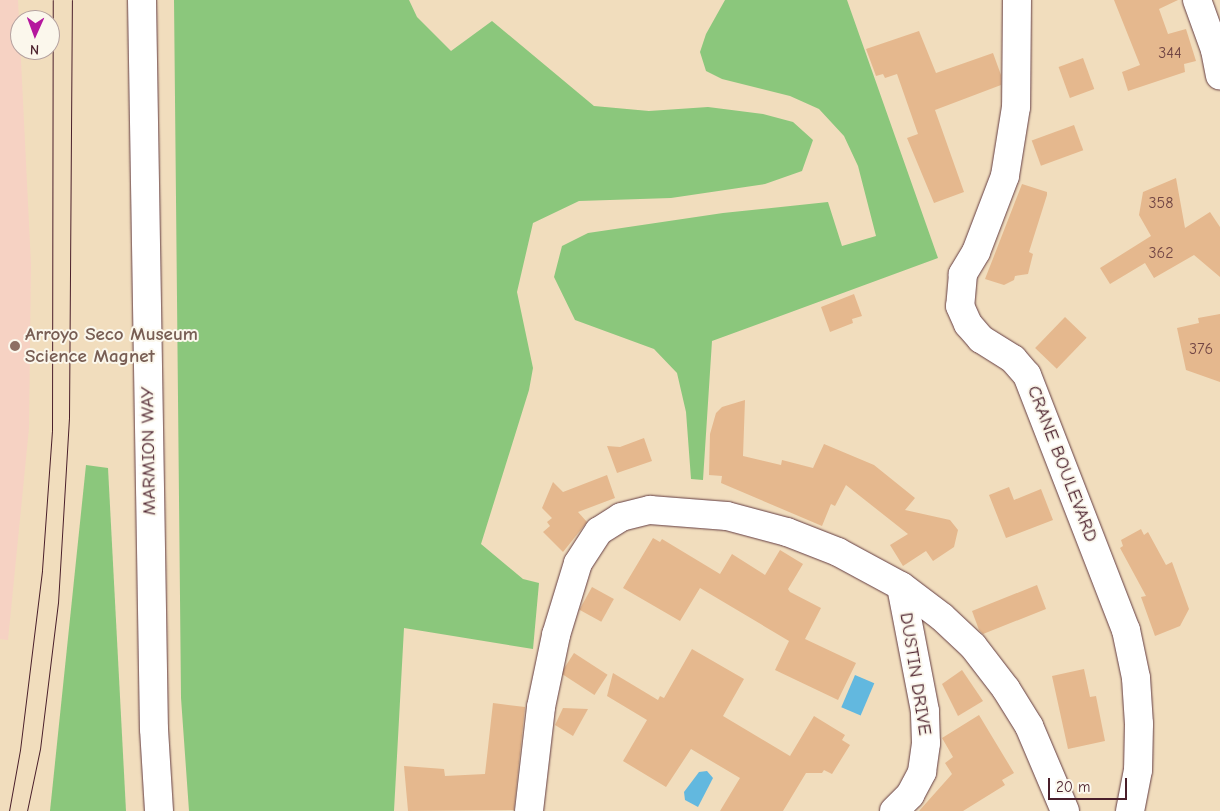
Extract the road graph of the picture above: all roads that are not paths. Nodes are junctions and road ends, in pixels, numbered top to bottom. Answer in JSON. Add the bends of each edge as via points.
{"nodes":[{"id":1,"x":142,"y":0,"type":"edge"},
{"id":2,"x":1017,"y":0,"type":"edge"},
{"id":3,"x":1197,"y":0,"type":"edge"},
{"id":4,"x":1220,"y":76,"type":"edge"},
{"id":5,"x":901,"y":586,"type":"junction"},
{"id":6,"x":159,"y":811,"type":"edge"},
{"id":7,"x":529,"y":811,"type":"edge"},
{"id":8,"x":894,"y":811,"type":"edge"},
{"id":9,"x":1065,"y":811,"type":"edge"},
{"id":10,"x":1130,"y":811,"type":"edge"}],
"edges":[{"from":1,"to":6,"type":"street","name":"MARMION WAY","via":[[154,729]]},
{"from":2,"to":10,"type":"street","name":"CRANE BOULEVARD","via":[[1016,107],[1005,176],[976,252],[962,274],[960,306],[968,324],[981,339],[1013,359],[1026,376],[1126,630],[1136,678],[1139,724],[1138,770]]},
{"from":3,"to":4,"type":"street","via":[[1215,50]]},
{"from":5,"to":7,"type":"street","via":[[838,552],[787,532],[727,516],[650,510],[621,517],[599,531],[578,563],[556,635],[541,707]]},
{"from":5,"to":8,"type":"street","name":"DUSTIN DRIVE","via":[[924,711],[926,744],[922,772],[910,795]]},
{"from":5,"to":9,"type":"street","via":[[973,646],[1006,689],[1029,726]]}]}
